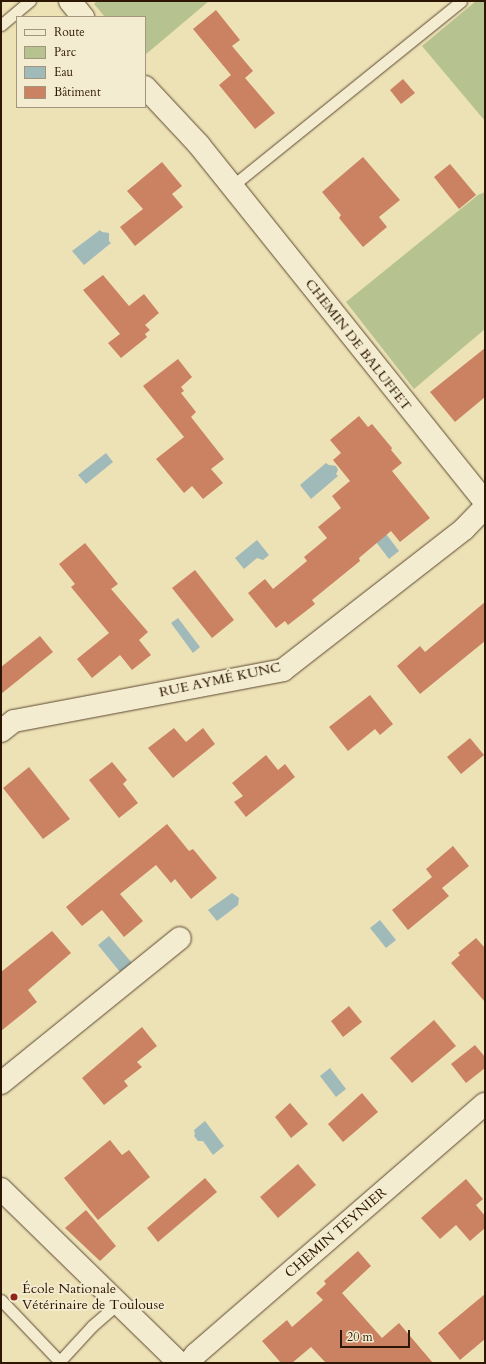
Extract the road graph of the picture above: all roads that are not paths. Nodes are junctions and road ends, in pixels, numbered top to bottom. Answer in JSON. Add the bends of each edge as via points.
{"nodes":[{"id":1,"x":30,"y":1,"type":"edge"},
{"id":2,"x":70,"y":1,"type":"edge"},
{"id":3,"x":461,"y":1,"type":"edge"},
{"id":4,"x":82,"y":16,"type":"edge"},
{"id":5,"x":1,"y":25,"type":"edge"},
{"id":6,"x":146,"y":88,"type":"edge"},
{"id":7,"x":232,"y":186,"type":"junction"},
{"id":8,"x":485,"y":502,"type":"edge"},
{"id":9,"x":485,"y":507,"type":"edge"},
{"id":10,"x":1,"y":731,"type":"edge"},
{"id":11,"x":180,"y":938,"type":"dead end"},
{"id":12,"x":1,"y":1083,"type":"edge"},
{"id":13,"x":485,"y":1104,"type":"edge"},
{"id":14,"x":1,"y":1189,"type":"edge"},
{"id":15,"x":1,"y":1300,"type":"edge"},
{"id":16,"x":118,"y":1303,"type":"junction"},
{"id":17,"x":58,"y":1362,"type":"edge"},
{"id":18,"x":180,"y":1363,"type":"edge"},
{"id":19,"x":189,"y":1363,"type":"edge"}],
"edges":[{"from":1,"to":5,"type":"lane"},
{"from":2,"to":4,"type":"street"},
{"from":3,"to":7,"type":"lane"},
{"from":6,"to":7,"type":"street","name":"CHEMIN DE BALUFFET"},
{"from":7,"to":8,"type":"street","name":"CHEMIN DE BALUFFET"},
{"from":9,"to":10,"type":"street","name":"RUE AYMÉ KUNC","via":[[464,529],[283,670],[14,721]]},
{"from":11,"to":12,"type":"street"},
{"from":13,"to":19,"type":"street","name":"CHEMIN TEYNIER","via":[[196,1354]]},
{"from":14,"to":16,"type":"street"},
{"from":15,"to":17,"type":"lane"},
{"from":16,"to":17,"type":"lane"},
{"from":16,"to":18,"type":"street"}]}
